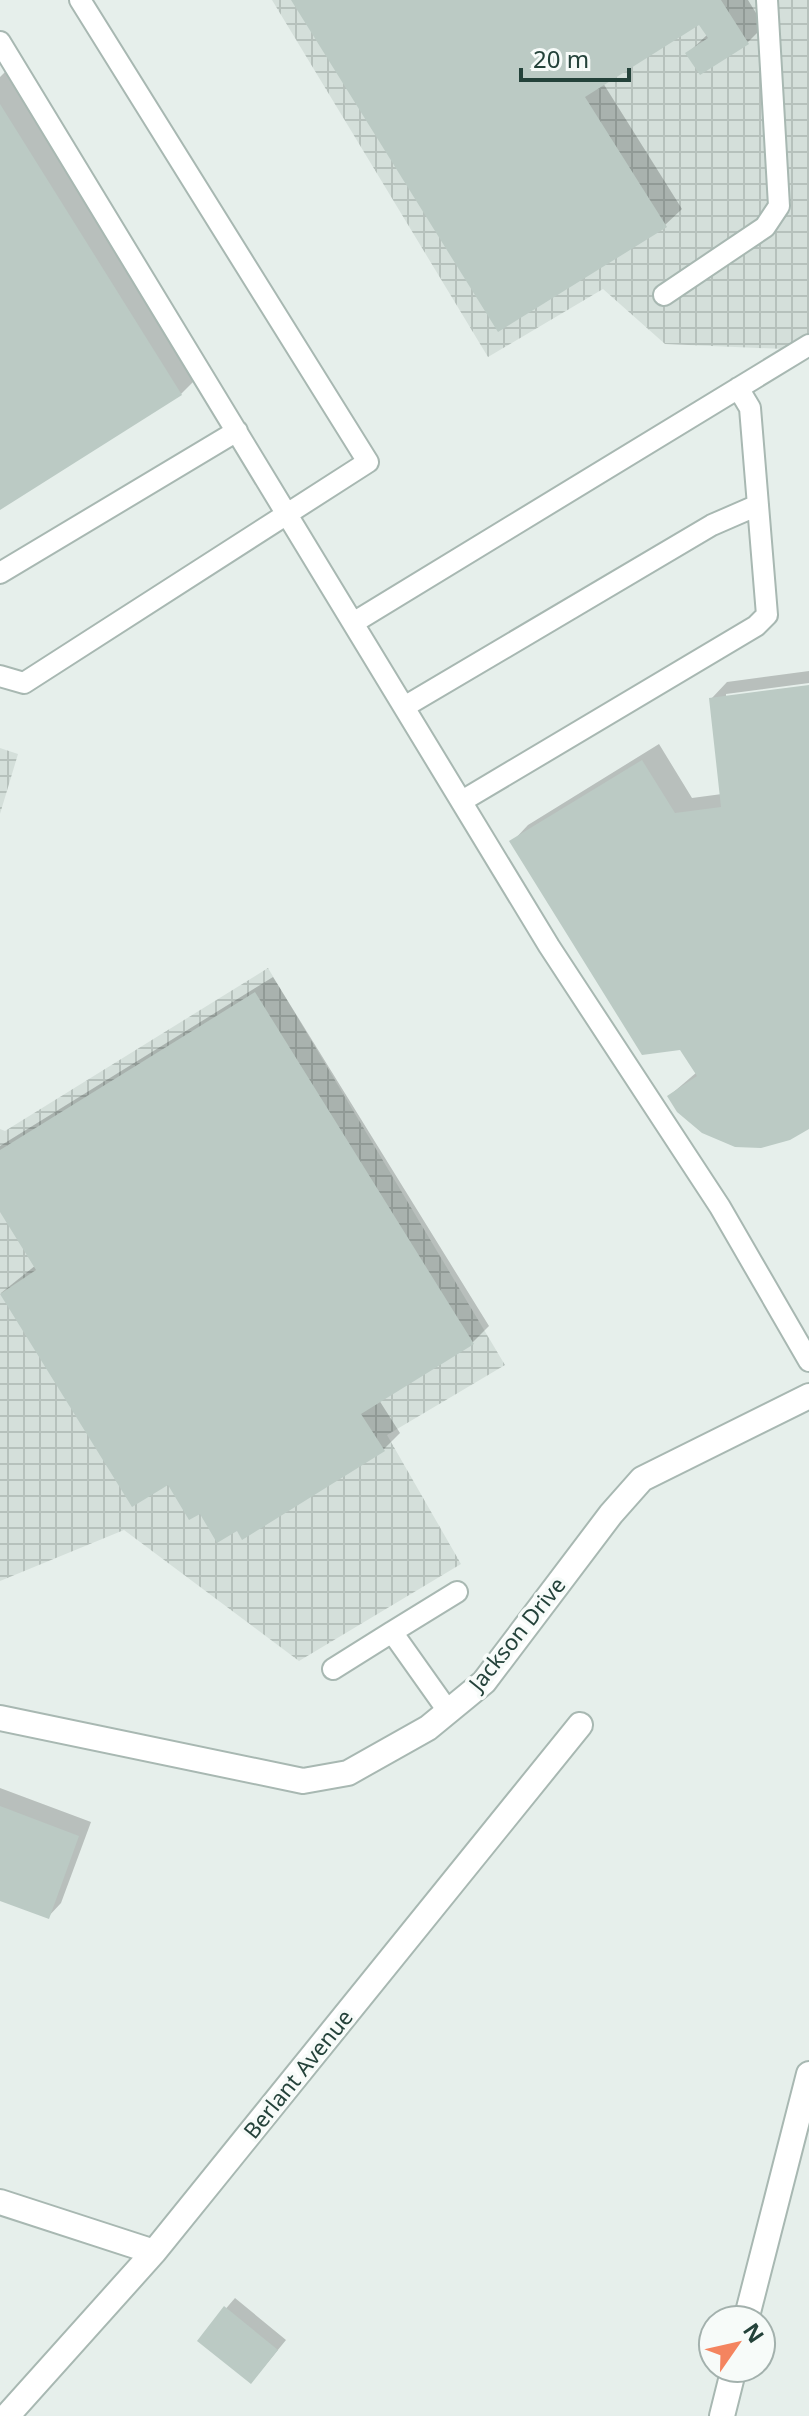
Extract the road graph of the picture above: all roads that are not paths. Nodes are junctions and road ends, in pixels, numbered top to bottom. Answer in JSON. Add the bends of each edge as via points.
{"nodes":[{"id":1,"x":80,"y":0,"type":"edge"},
{"id":2,"x":767,"y":0,"type":"edge"},
{"id":3,"x":0,"y":42,"type":"edge"},
{"id":4,"x":664,"y":295,"type":"dead end"},
{"id":5,"x":809,"y":345,"type":"edge"},
{"id":6,"x":738,"y":388,"type":"junction"},
{"id":7,"x":237,"y":431,"type":"junction"},
{"id":8,"x":758,"y":505,"type":"junction"},
{"id":9,"x":288,"y":515,"type":"junction"},
{"id":10,"x":0,"y":573,"type":"edge"},
{"id":11,"x":353,"y":623,"type":"junction"},
{"id":12,"x":0,"y":676,"type":"edge"},
{"id":13,"x":404,"y":707,"type":"junction"},
{"id":14,"x":462,"y":801,"type":"junction"},
{"id":15,"x":809,"y":1361,"type":"edge"},
{"id":16,"x":809,"y":1396,"type":"edge"},
{"id":17,"x":457,"y":1592,"type":"dead end"},
{"id":18,"x":392,"y":1632,"type":"junction"},
{"id":19,"x":333,"y":1669,"type":"dead end"},
{"id":20,"x":448,"y":1711,"type":"junction"},
{"id":21,"x":0,"y":1718,"type":"edge"},
{"id":22,"x":580,"y":1725,"type":"dead end"},
{"id":23,"x":809,"y":2074,"type":"edge"},
{"id":24,"x":0,"y":2202,"type":"edge"},
{"id":25,"x":154,"y":2252,"type":"junction"},
{"id":26,"x":750,"y":2304,"type":"edge"},
{"id":27,"x":730,"y":2384,"type":"edge"},
{"id":28,"x":7,"y":2416,"type":"edge"},
{"id":29,"x":722,"y":2416,"type":"edge"}],
"edges":[{"from":1,"to":9,"type":"lane","via":[[368,462]]},
{"from":2,"to":4,"type":"lane","via":[[779,206],[765,227]]},
{"from":3,"to":7,"type":"lane"},
{"from":5,"to":6,"type":"lane"},
{"from":6,"to":8,"type":"lane","via":[[750,408]]},
{"from":6,"to":11,"type":"lane"},
{"from":7,"to":9,"type":"lane"},
{"from":7,"to":10,"type":"lane"},
{"from":8,"to":13,"type":"lane","via":[[712,525]]},
{"from":8,"to":14,"type":"lane","via":[[767,615]]},
{"from":9,"to":11,"type":"lane"},
{"from":9,"to":12,"type":"lane","via":[[24,683]]},
{"from":11,"to":13,"type":"lane"},
{"from":13,"to":14,"type":"lane"},
{"from":14,"to":15,"type":"lane","via":[[549,946],[720,1207]]},
{"from":16,"to":20,"type":"street","name":"Jackson Drive","via":[[642,1479],[484,1682]]},
{"from":17,"to":18,"type":"lane"},
{"from":18,"to":19,"type":"lane"},
{"from":18,"to":20,"type":"lane"},
{"from":20,"to":21,"type":"street","name":"Jackson Drive","via":[[348,1773],[303,1781]]},
{"from":22,"to":25,"type":"street","name":"Berlant Avenue"},
{"from":23,"to":26,"type":"street"},
{"from":24,"to":25,"type":"street"},
{"from":25,"to":28,"type":"street","name":"Berlant Avenue"},
{"from":27,"to":29,"type":"street"}]}
